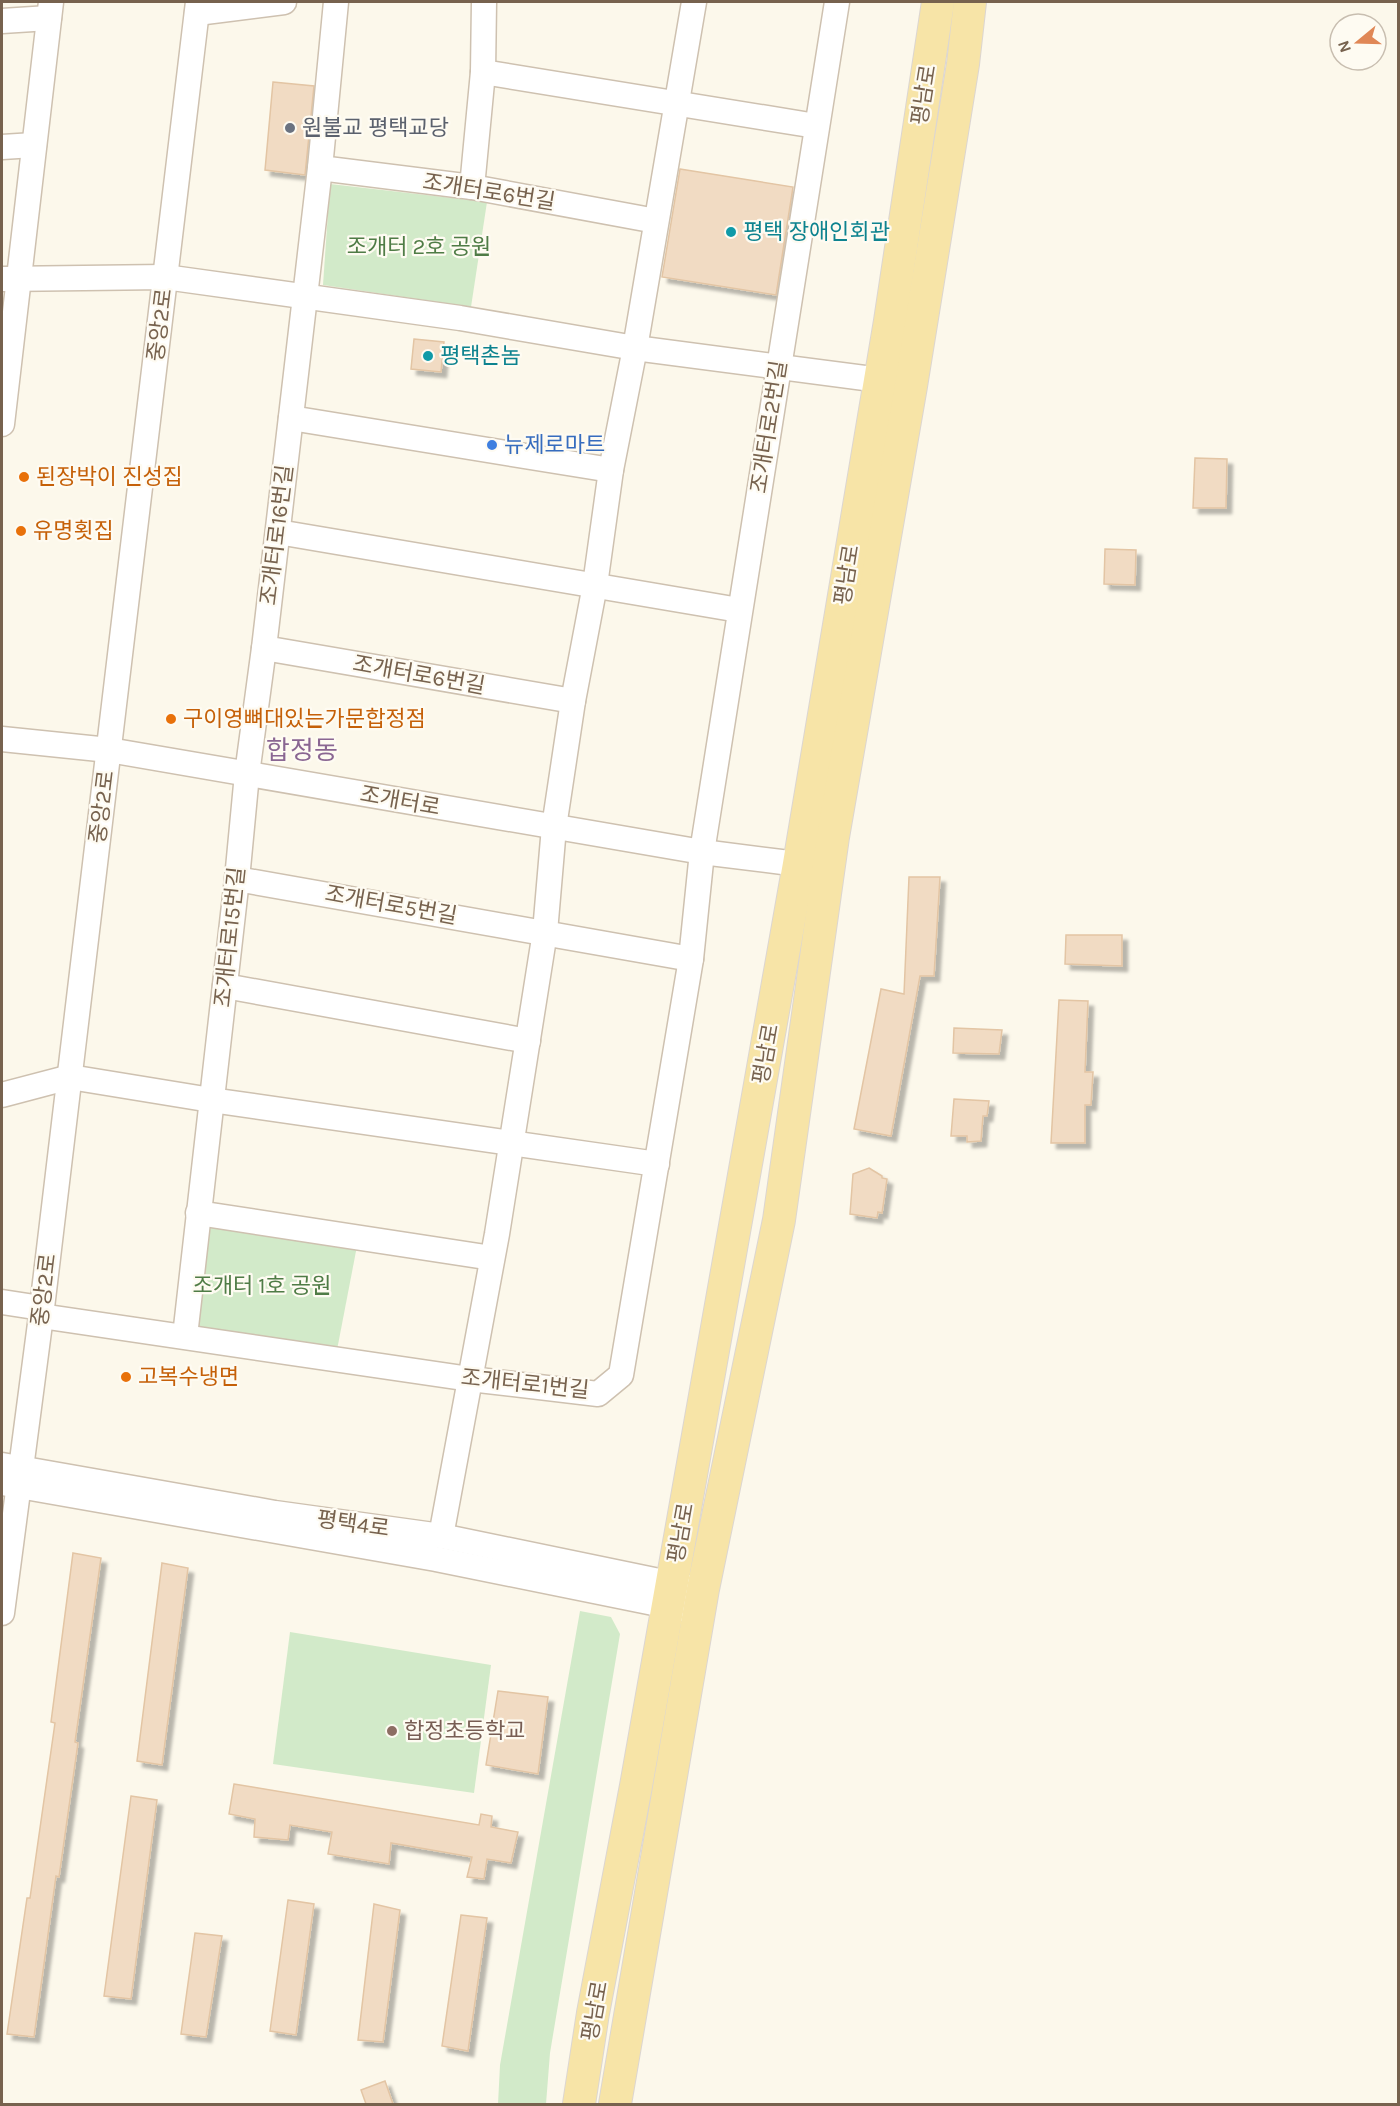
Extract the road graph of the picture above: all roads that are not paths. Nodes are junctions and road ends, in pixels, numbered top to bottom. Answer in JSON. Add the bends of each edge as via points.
{"nodes":[{"id":1,"x":284,"y":2,"type":"edge"},
{"id":2,"x":336,"y":2,"type":"edge"},
{"id":3,"x":484,"y":2,"type":"edge"},
{"id":4,"x":694,"y":2,"type":"edge"},
{"id":5,"x":837,"y":2,"type":"edge"},
{"id":6,"x":938,"y":2,"type":"edge"},
{"id":7,"x":970,"y":2,"type":"edge"},
{"id":8,"x":198,"y":7,"type":"edge"},
{"id":9,"x":50,"y":10,"type":"edge"},
{"id":10,"x":2,"y":21,"type":"edge"},
{"id":11,"x":483,"y":72,"type":"junction"},
{"id":12,"x":677,"y":103,"type":"junction"},
{"id":13,"x":816,"y":126,"type":"junction"},
{"id":14,"x":34,"y":145,"type":"junction"},
{"id":15,"x":2,"y":147,"type":"edge"},
{"id":16,"x":320,"y":168,"type":"junction"},
{"id":17,"x":472,"y":187,"type":"junction"},
{"id":18,"x":656,"y":221,"type":"junction"},
{"id":19,"x":165,"y":277,"type":"junction"},
{"id":20,"x":9,"y":278,"type":"edge"},
{"id":21,"x":305,"y":296,"type":"junction"},
{"id":22,"x":635,"y":348,"type":"junction"},
{"id":23,"x":779,"y":368,"type":"junction"},
{"id":24,"x":880,"y":380,"type":"junction"},
{"id":25,"x":291,"y":418,"type":"junction"},
{"id":26,"x":2,"y":419,"type":"edge"},
{"id":27,"x":2,"y":424,"type":"edge"},
{"id":28,"x":611,"y":470,"type":"junction"},
{"id":29,"x":278,"y":532,"type":"junction"},
{"id":30,"x":595,"y":585,"type":"junction"},
{"id":31,"x":739,"y":610,"type":"junction"},
{"id":32,"x":264,"y":648,"type":"junction"},
{"id":33,"x":573,"y":701,"type":"junction"},
{"id":34,"x":2,"y":738,"type":"edge"},
{"id":35,"x":109,"y":750,"type":"junction"},
{"id":36,"x":247,"y":774,"type":"junction"},
{"id":37,"x":554,"y":827,"type":"junction"},
{"id":38,"x":702,"y":852,"type":"junction"},
{"id":39,"x":814,"y":866,"type":"junction"},
{"id":40,"x":237,"y":879,"type":"junction"},
{"id":41,"x":545,"y":932,"type":"junction"},
{"id":42,"x":691,"y":959,"type":"junction"},
{"id":43,"x":225,"y":986,"type":"junction"},
{"id":44,"x":528,"y":1041,"type":"junction"},
{"id":45,"x":70,"y":1077,"type":"junction"},
{"id":46,"x":2,"y":1095,"type":"edge"},
{"id":47,"x":211,"y":1100,"type":"junction"},
{"id":48,"x":511,"y":1144,"type":"junction"},
{"id":49,"x":657,"y":1164,"type":"junction"},
{"id":50,"x":198,"y":1213,"type":"junction"},
{"id":51,"x":492,"y":1258,"type":"junction"},
{"id":52,"x":2,"y":1302,"type":"edge"},
{"id":53,"x":41,"y":1312,"type":"junction"},
{"id":54,"x":185,"y":1336,"type":"junction"},
{"id":55,"x":470,"y":1379,"type":"junction"},
{"id":56,"x":10,"y":1475,"type":"edge"},
{"id":57,"x":441,"y":1536,"type":"junction"},
{"id":58,"x":670,"y":1596,"type":"junction"},
{"id":59,"x":701,"y":1600,"type":"junction"},
{"id":60,"x":2,"y":1613,"type":"edge"},
{"id":61,"x":579,"y":2104,"type":"edge"},
{"id":62,"x":615,"y":2104,"type":"edge"}],
"edges":[{"from":1,"to":8,"type":"street"},
{"from":2,"to":16,"type":"street","name":"조개터로16번길"},
{"from":3,"to":11,"type":"street"},
{"from":4,"to":12,"type":"street"},
{"from":5,"to":13,"type":"street","name":"조개터로2번길"},
{"from":6,"to":24,"type":"main road","name":"평남로"},
{"from":7,"to":39,"type":"main road","name":"평남로","via":[[913,375]]},
{"from":8,"to":19,"type":"street","name":"중앙2로"},
{"from":9,"to":10,"type":"street"},
{"from":9,"to":14,"type":"street"},
{"from":11,"to":12,"type":"street"},
{"from":11,"to":17,"type":"street"},
{"from":12,"to":13,"type":"street"},
{"from":12,"to":18,"type":"street"},
{"from":13,"to":23,"type":"street","name":"조개터로2번길"},
{"from":14,"to":15,"type":"street"},
{"from":14,"to":20,"type":"street"},
{"from":16,"to":17,"type":"street","name":"조개터로6번길"},
{"from":16,"to":21,"type":"street","name":"조개터로16번길"},
{"from":17,"to":18,"type":"street","name":"조개터로6번길"},
{"from":18,"to":22,"type":"street"},
{"from":19,"to":20,"type":"street"},
{"from":19,"to":21,"type":"street"},
{"from":19,"to":35,"type":"street","name":"중앙2로"},
{"from":20,"to":26,"type":"street"},
{"from":21,"to":22,"type":"street"},
{"from":21,"to":25,"type":"street","name":"조개터로16번길"},
{"from":22,"to":23,"type":"street"},
{"from":22,"to":28,"type":"street"},
{"from":23,"to":24,"type":"street"},
{"from":23,"to":31,"type":"street","name":"조개터로2번길"},
{"from":24,"to":39,"type":"main road","name":"평남로"},
{"from":25,"to":28,"type":"street"},
{"from":25,"to":29,"type":"street","name":"조개터로16번길"},
{"from":26,"to":27,"type":"street"},
{"from":28,"to":30,"type":"street"},
{"from":29,"to":30,"type":"street"},
{"from":29,"to":32,"type":"street","name":"조개터로16번길"},
{"from":30,"to":31,"type":"street"},
{"from":30,"to":33,"type":"street"},
{"from":31,"to":38,"type":"street","name":"조개터로2번길"},
{"from":32,"to":33,"type":"street","name":"조개터로6번길"},
{"from":32,"to":36,"type":"street","name":"조개터로16번길"},
{"from":33,"to":37,"type":"street"},
{"from":34,"to":35,"type":"street","name":"조개터로"},
{"from":35,"to":36,"type":"street","name":"조개터로"},
{"from":35,"to":45,"type":"street","name":"중앙2로"},
{"from":36,"to":37,"type":"street","name":"조개터로"},
{"from":36,"to":40,"type":"street","name":"조개터로15번길"},
{"from":37,"to":38,"type":"street","name":"조개터로"},
{"from":37,"to":41,"type":"street"},
{"from":38,"to":39,"type":"street","name":"조개터로"},
{"from":38,"to":42,"type":"street","name":"조개터로1번길"},
{"from":39,"to":58,"type":"main road","name":"평남로"},
{"from":39,"to":59,"type":"main road","name":"평남로","via":[[779,1220]]},
{"from":40,"to":41,"type":"street","name":"조개터로5번길"},
{"from":40,"to":43,"type":"street","name":"조개터로15번길"},
{"from":41,"to":42,"type":"street","name":"조개터로5번길"},
{"from":41,"to":44,"type":"street"},
{"from":42,"to":49,"type":"street","name":"조개터로1번길"},
{"from":43,"to":44,"type":"street"},
{"from":43,"to":47,"type":"street","name":"조개터로15번길"},
{"from":44,"to":48,"type":"street"},
{"from":45,"to":46,"type":"street"},
{"from":45,"to":47,"type":"street"},
{"from":45,"to":53,"type":"street","name":"중앙2로"},
{"from":47,"to":48,"type":"street"},
{"from":47,"to":50,"type":"street","name":"조개터로15번길"},
{"from":48,"to":49,"type":"street"},
{"from":48,"to":51,"type":"street"},
{"from":49,"to":55,"type":"street","name":"조개터로1번길","via":[[621,1375],[598,1394]]},
{"from":50,"to":51,"type":"street"},
{"from":50,"to":54,"type":"street","name":"조개터로15번길"},
{"from":51,"to":55,"type":"street"},
{"from":52,"to":53,"type":"street","name":"조개터로1번길"},
{"from":53,"to":54,"type":"street","name":"조개터로1번길"},
{"from":53,"to":56,"type":"street","name":"중앙2로"},
{"from":54,"to":55,"type":"street","name":"조개터로1번길"},
{"from":55,"to":57,"type":"street"},
{"from":56,"to":57,"type":"street","name":"평택4로"},
{"from":56,"to":58,"type":"street","name":"평택4로","via":[[436,1559]]},
{"from":56,"to":60,"type":"street","name":"중앙2로"},
{"from":57,"to":58,"type":"street","name":"평택4로"},
{"from":58,"to":59,"type":"street","name":"평택4로"},
{"from":58,"to":61,"type":"main road","name":"평남로"},
{"from":59,"to":62,"type":"main road","name":"평남로"}]}
